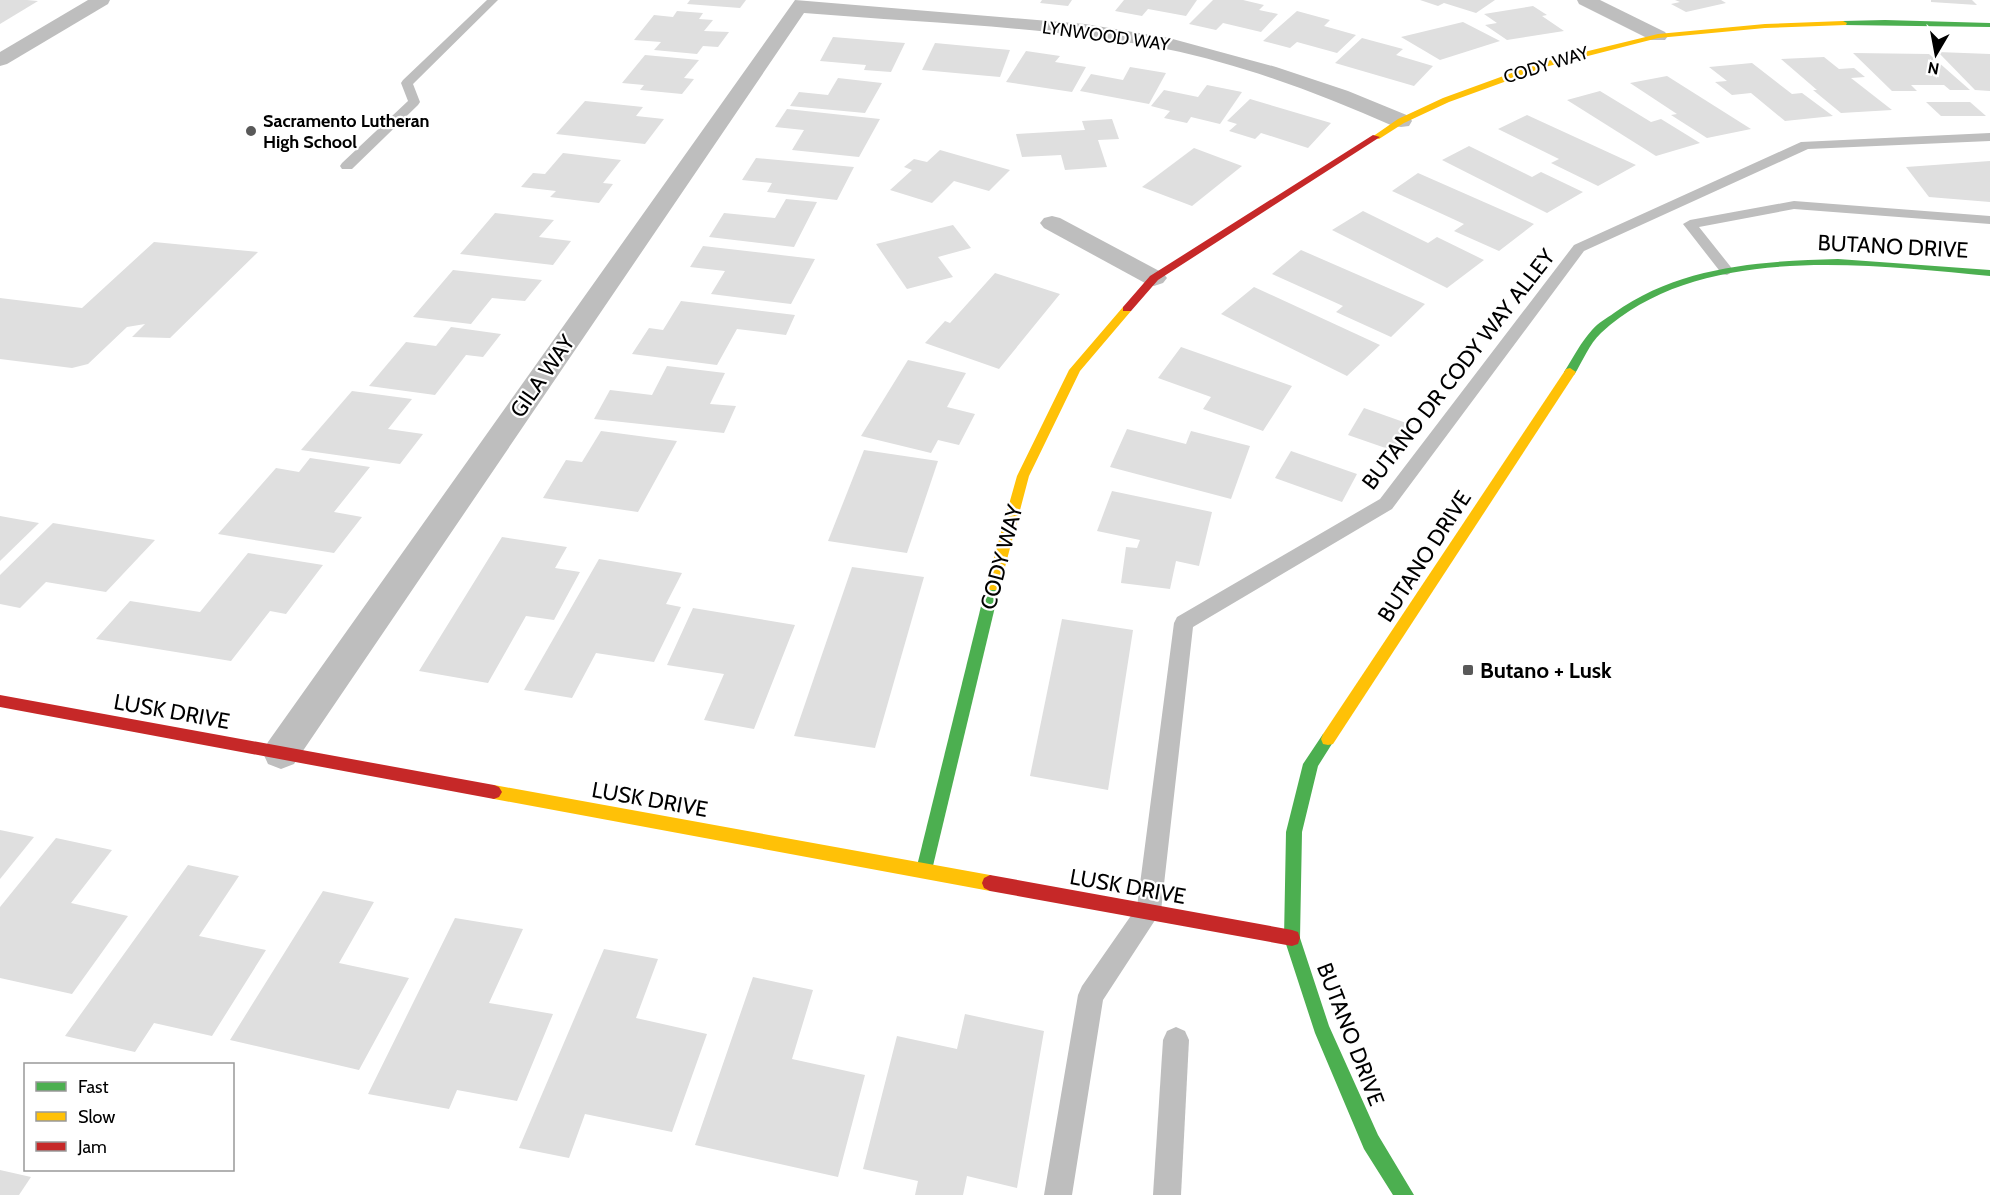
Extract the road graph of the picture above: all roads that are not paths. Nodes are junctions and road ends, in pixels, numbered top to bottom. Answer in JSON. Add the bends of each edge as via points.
{"nodes":[{"id":1,"x":100,"y":0,"type":"edge"},
{"id":2,"x":493,"y":0,"type":"edge"},
{"id":3,"x":1586,"y":0,"type":"edge"},
{"id":4,"x":801,"y":4,"type":"edge"},
{"id":5,"x":1990,"y":25,"type":"edge"},
{"id":6,"x":1658,"y":36,"type":"junction"},
{"id":7,"x":0,"y":60,"type":"edge"},
{"id":8,"x":1401,"y":121,"type":"junction"},
{"id":9,"x":1990,"y":137,"type":"edge"},
{"id":10,"x":347,"y":166,"type":"dead end"},
{"id":11,"x":1990,"y":220,"type":"edge"},
{"id":12,"x":1052,"y":223,"type":"dead end"},
{"id":13,"x":1727,"y":271,"type":"junction"},
{"id":14,"x":1990,"y":273,"type":"edge"},
{"id":15,"x":1154,"y":278,"type":"junction"},
{"id":16,"x":0,"y":701,"type":"edge"},
{"id":17,"x":281,"y":753,"type":"junction"},
{"id":18,"x":924,"y":870,"type":"junction"},
{"id":19,"x":1149,"y":911,"type":"junction"},
{"id":20,"x":1292,"y":938,"type":"junction"},
{"id":21,"x":1176,"y":1040,"type":"dead end"},
{"id":22,"x":1058,"y":1195,"type":"edge"},
{"id":23,"x":1167,"y":1195,"type":"edge"},
{"id":24,"x":1404,"y":1195,"type":"edge"}],
"edges":[{"from":1,"to":7,"type":"street"},
{"from":2,"to":10,"type":"lane","via":[[406,83],[414,102]]},
{"from":3,"to":6,"type":"street"},
{"from":4,"to":8,"type":"street","name":"LYNWOOD WAY","via":[[1084,30],[1169,44],[1269,71],[1341,95]]},
{"from":4,"to":17,"type":"street","name":"GILA WAY"},
{"from":5,"to":6,"type":"street","name":"CODY WAY","via":[[1820,23]]},
{"from":6,"to":8,"type":"street","name":"CODY WAY","via":[[1542,64]]},
{"from":8,"to":15,"type":"street","name":"CODY WAY"},
{"from":9,"to":19,"type":"lane","name":"BUTANO DR CODY WAY ALLEY","via":[[1806,145],[1579,248],[1386,504],[1184,623]]},
{"from":11,"to":13,"type":"lane","via":[[1794,205],[1690,224]]},
{"from":12,"to":15,"type":"street"},
{"from":13,"to":14,"type":"street","name":"BUTANO DRIVE","via":[[1808,262],[1869,262]]},
{"from":13,"to":20,"type":"street","name":"BUTANO DRIVE","via":[[1660,291],[1626,307],[1596,332],[1311,764],[1294,832]]},
{"from":15,"to":18,"type":"street","name":"CODY WAY","via":[[1075,370],[1023,476]]},
{"from":16,"to":17,"type":"street","name":"LUSK DRIVE"},
{"from":17,"to":18,"type":"street","name":"LUSK DRIVE"},
{"from":18,"to":19,"type":"street","name":"LUSK DRIVE"},
{"from":19,"to":20,"type":"street","name":"LUSK DRIVE"},
{"from":19,"to":22,"type":"lane","via":[[1091,995]]},
{"from":20,"to":24,"type":"street","name":"BUTANO DRIVE","via":[[1321,1028],[1371,1142]]},
{"from":21,"to":23,"type":"lane"}]}
